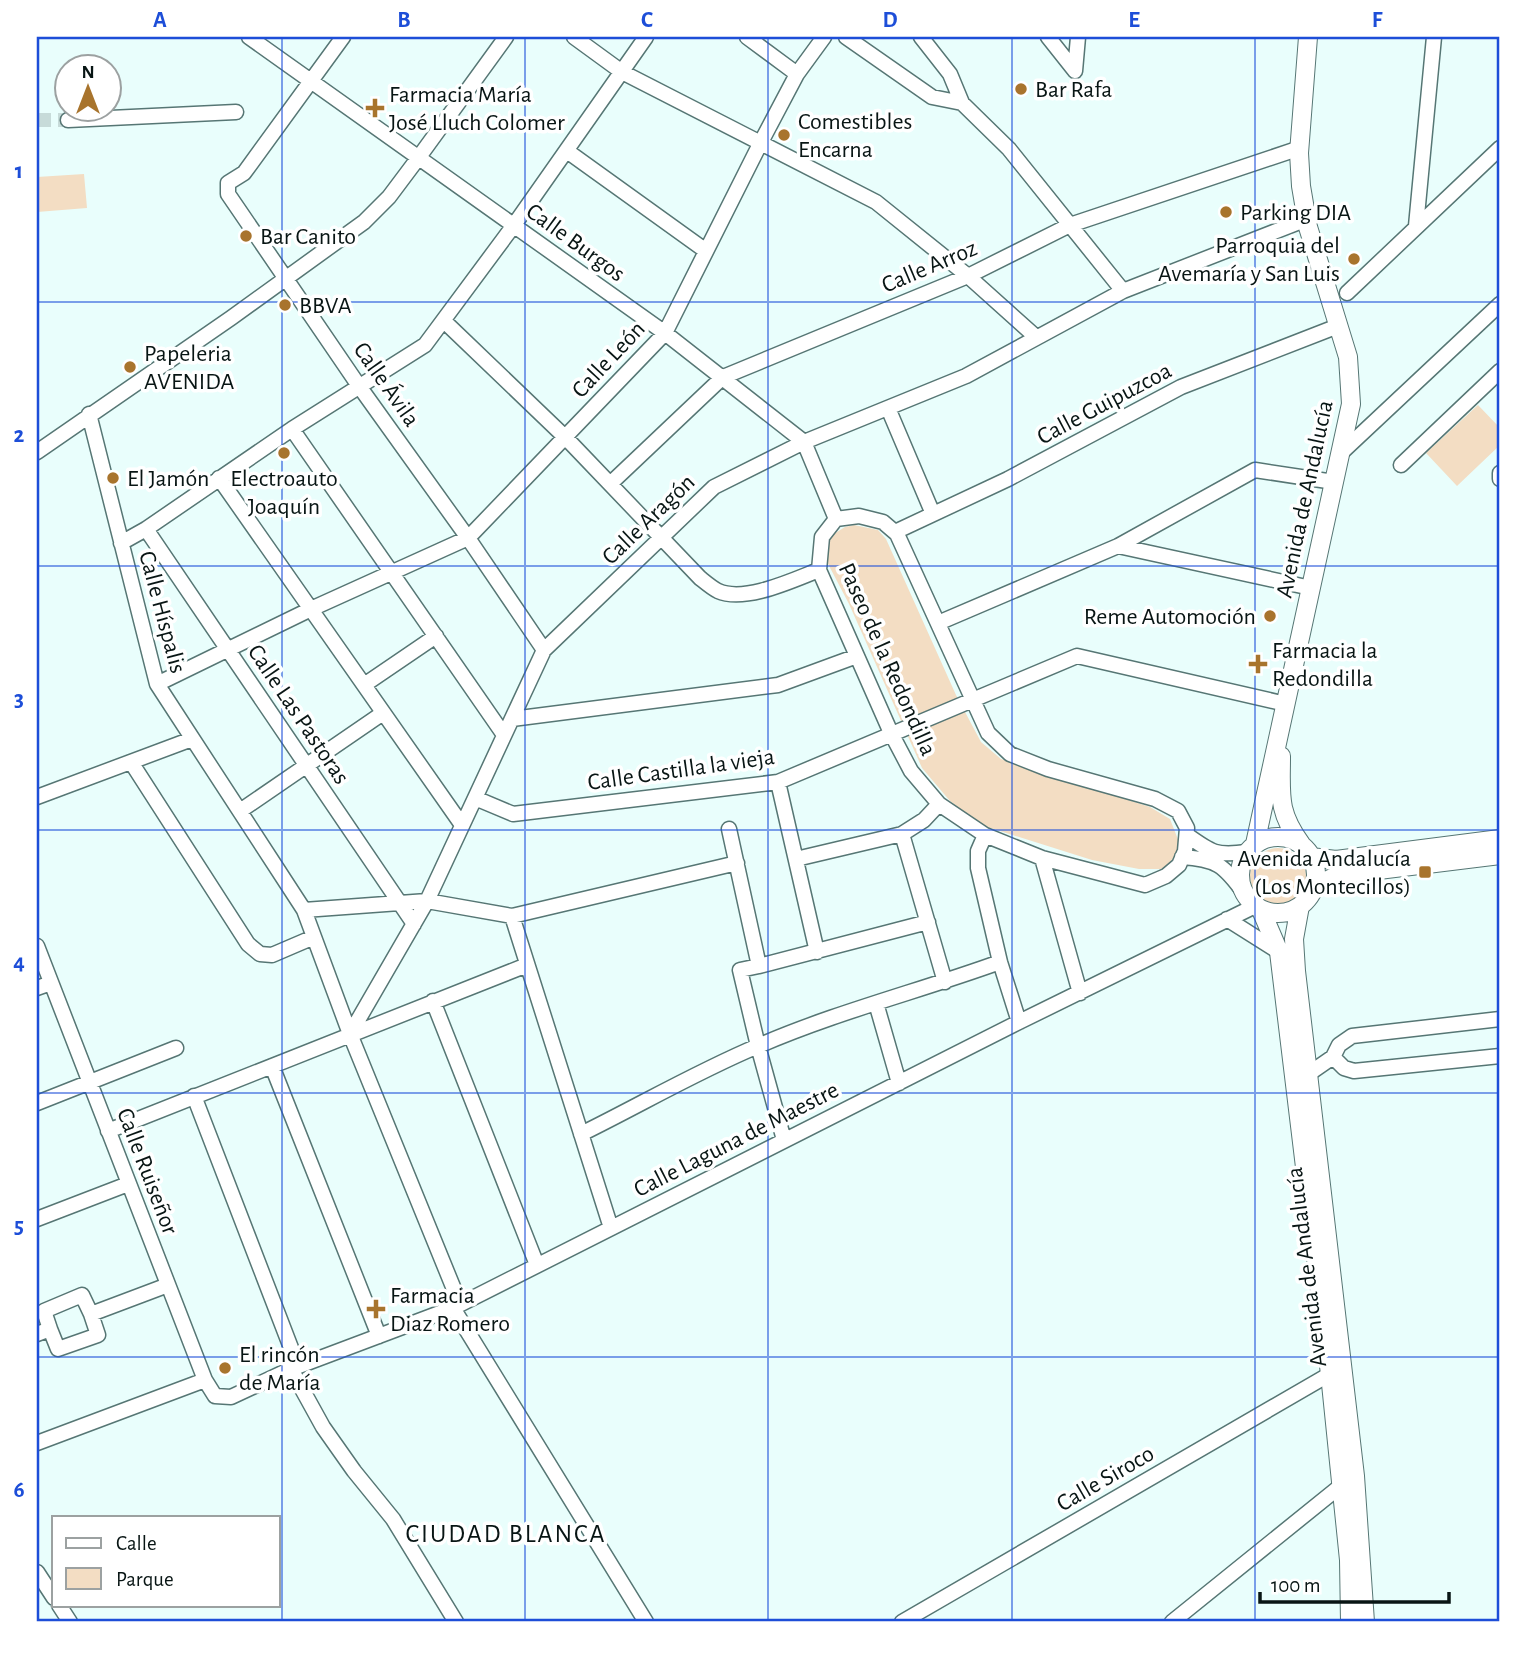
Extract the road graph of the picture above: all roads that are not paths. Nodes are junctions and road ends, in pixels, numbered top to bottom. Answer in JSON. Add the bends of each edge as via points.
{"nodes":[{"id":1,"x":249,"y":37,"type":"edge"},
{"id":2,"x":343,"y":37,"type":"edge"},
{"id":3,"x":506,"y":37,"type":"edge"},
{"id":4,"x":574,"y":37,"type":"edge"},
{"id":5,"x":646,"y":37,"type":"edge"},
{"id":6,"x":747,"y":37,"type":"edge"},
{"id":7,"x":824,"y":37,"type":"edge"},
{"id":8,"x":846,"y":37,"type":"edge"},
{"id":9,"x":921,"y":37,"type":"edge"},
{"id":10,"x":1048,"y":37,"type":"edge"},
{"id":11,"x":1078,"y":37,"type":"edge"},
{"id":12,"x":1308,"y":37,"type":"edge"},
{"id":13,"x":1434,"y":37,"type":"edge"},
{"id":14,"x":622,"y":72,"type":"junction"},
{"id":15,"x":797,"y":74,"type":"junction"},
{"id":16,"x":312,"y":80,"type":"junction"},
{"id":17,"x":962,"y":103,"type":"junction"},
{"id":18,"x":236,"y":112,"type":"dead end"},
{"id":19,"x":122,"y":117,"type":"edge"},
{"id":20,"x":760,"y":144,"type":"junction"},
{"id":21,"x":1300,"y":148,"type":"junction"},
{"id":22,"x":1500,"y":148,"type":"edge"},
{"id":23,"x":567,"y":151,"type":"junction"},
{"id":24,"x":419,"y":158,"type":"junction"},
{"id":25,"x":1307,"y":219,"type":"junction"},
{"id":26,"x":514,"y":225,"type":"junction"},
{"id":27,"x":1070,"y":225,"type":"junction"},
{"id":28,"x":1416,"y":226,"type":"junction"},
{"id":29,"x":706,"y":251,"type":"junction"},
{"id":30,"x":968,"y":276,"type":"junction"},
{"id":31,"x":287,"y":278,"type":"junction"},
{"id":32,"x":1123,"y":291,"type":"junction"},
{"id":33,"x":1348,"y":293,"type":"dead end"},
{"id":34,"x":1500,"y":304,"type":"edge"},
{"id":35,"x":444,"y":321,"type":"junction"},
{"id":36,"x":1338,"y":326,"type":"junction"},
{"id":37,"x":665,"y":333,"type":"junction"},
{"id":38,"x":1036,"y":337,"type":"junction"},
{"id":39,"x":1500,"y":371,"type":"edge"},
{"id":40,"x":723,"y":377,"type":"junction"},
{"id":41,"x":359,"y":386,"type":"junction"},
{"id":42,"x":888,"y":408,"type":"junction"},
{"id":43,"x":89,"y":414,"type":"junction"},
{"id":44,"x":292,"y":429,"type":"junction"},
{"id":45,"x":566,"y":438,"type":"junction"},
{"id":46,"x":804,"y":442,"type":"junction"},
{"id":47,"x":37,"y":452,"type":"edge"},
{"id":48,"x":1341,"y":453,"type":"junction"},
{"id":49,"x":1401,"y":465,"type":"dead end"},
{"id":50,"x":1500,"y":473,"type":"edge"},
{"id":51,"x":219,"y":478,"type":"junction"},
{"id":52,"x":1500,"y":479,"type":"edge"},
{"id":53,"x":1334,"y":482,"type":"junction"},
{"id":54,"x":610,"y":484,"type":"junction"},
{"id":55,"x":933,"y":514,"type":"junction"},
{"id":56,"x":835,"y":519,"type":"junction"},
{"id":57,"x":146,"y":529,"type":"junction"},
{"id":58,"x":895,"y":532,"type":"junction"},
{"id":59,"x":468,"y":538,"type":"junction"},
{"id":60,"x":661,"y":538,"type":"junction"},
{"id":61,"x":121,"y":543,"type":"junction"},
{"id":62,"x":1118,"y":545,"type":"junction"},
{"id":63,"x":819,"y":570,"type":"junction"},
{"id":64,"x":392,"y":573,"type":"junction"},
{"id":65,"x":1311,"y":588,"type":"junction"},
{"id":66,"x":311,"y":610,"type":"junction"},
{"id":67,"x":937,"y":623,"type":"junction"},
{"id":68,"x":436,"y":636,"type":"junction"},
{"id":69,"x":227,"y":649,"type":"junction"},
{"id":70,"x":544,"y":650,"type":"junction"},
{"id":71,"x":857,"y":656,"type":"junction"},
{"id":72,"x":157,"y":684,"type":"junction"},
{"id":73,"x":364,"y":685,"type":"junction"},
{"id":74,"x":972,"y":699,"type":"junction"},
{"id":75,"x":1286,"y":704,"type":"junction"},
{"id":76,"x":383,"y":713,"type":"junction"},
{"id":77,"x":512,"y":719,"type":"junction"},
{"id":78,"x":1281,"y":724,"type":"junction"},
{"id":79,"x":891,"y":733,"type":"junction"},
{"id":80,"x":504,"y":735,"type":"junction"},
{"id":81,"x":192,"y":738,"type":"junction"},
{"id":82,"x":131,"y":762,"type":"junction"},
{"id":83,"x":307,"y":766,"type":"junction"},
{"id":84,"x":778,"y":782,"type":"junction"},
{"id":85,"x":37,"y":797,"type":"edge"},
{"id":86,"x":475,"y":798,"type":"junction"},
{"id":87,"x":939,"y":804,"type":"junction"},
{"id":88,"x":240,"y":811,"type":"junction"},
{"id":89,"x":462,"y":825,"type":"junction"},
{"id":90,"x":729,"y":829,"type":"dead end"},
{"id":91,"x":902,"y":834,"type":"junction"},
{"id":92,"x":985,"y":835,"type":"junction"},
{"id":93,"x":1186,"y":835,"type":"junction"},
{"id":94,"x":1500,"y":839,"type":"edge"},
{"id":95,"x":1251,"y":848,"type":"junction"},
{"id":96,"x":1306,"y":850,"type":"junction"},
{"id":97,"x":1500,"y":855,"type":"edge"},
{"id":98,"x":1182,"y":857,"type":"junction"},
{"id":99,"x":1042,"y":858,"type":"junction"},
{"id":100,"x":796,"y":859,"type":"junction"},
{"id":101,"x":737,"y":863,"type":"junction"},
{"id":102,"x":1314,"y":887,"type":"junction"},
{"id":103,"x":427,"y":901,"type":"junction"},
{"id":104,"x":399,"y":903,"type":"junction"},
{"id":105,"x":1253,"y":903,"type":"junction"},
{"id":106,"x":1300,"y":906,"type":"junction"},
{"id":107,"x":304,"y":910,"type":"junction"},
{"id":108,"x":512,"y":916,"type":"junction"},
{"id":109,"x":1227,"y":919,"type":"junction"},
{"id":110,"x":928,"y":922,"type":"junction"},
{"id":111,"x":414,"y":924,"type":"junction"},
{"id":112,"x":314,"y":937,"type":"junction"},
{"id":113,"x":37,"y":946,"type":"edge"},
{"id":114,"x":817,"y":952,"type":"junction"},
{"id":115,"x":1279,"y":952,"type":"junction"},
{"id":116,"x":1000,"y":962,"type":"junction"},
{"id":117,"x":527,"y":965,"type":"junction"},
{"id":118,"x":759,"y":966,"type":"junction"},
{"id":119,"x":944,"y":982,"type":"junction"},
{"id":120,"x":51,"y":983,"type":"junction"},
{"id":121,"x":37,"y":988,"type":"edge"},
{"id":122,"x":1080,"y":993,"type":"junction"},
{"id":123,"x":433,"y":1002,"type":"junction"},
{"id":124,"x":876,"y":1003,"type":"junction"},
{"id":125,"x":1500,"y":1019,"type":"edge"},
{"id":126,"x":1019,"y":1022,"type":"junction"},
{"id":127,"x":350,"y":1034,"type":"junction"},
{"id":128,"x":758,"y":1046,"type":"junction"},
{"id":129,"x":1304,"y":1047,"type":"junction"},
{"id":130,"x":176,"y":1048,"type":"dead end"},
{"id":131,"x":1500,"y":1056,"type":"edge"},
{"id":132,"x":1333,"y":1057,"type":"junction"},
{"id":133,"x":272,"y":1066,"type":"junction"},
{"id":134,"x":1307,"y":1075,"type":"junction"},
{"id":135,"x":91,"y":1083,"type":"junction"},
{"id":136,"x":899,"y":1083,"type":"junction"},
{"id":137,"x":194,"y":1096,"type":"junction"},
{"id":138,"x":37,"y":1103,"type":"edge"},
{"id":139,"x":108,"y":1130,"type":"junction"},
{"id":140,"x":581,"y":1134,"type":"junction"},
{"id":141,"x":784,"y":1140,"type":"junction"},
{"id":142,"x":128,"y":1184,"type":"junction"},
{"id":143,"x":37,"y":1219,"type":"edge"},
{"id":144,"x":611,"y":1228,"type":"junction"},
{"id":145,"x":537,"y":1265,"type":"junction"},
{"id":146,"x":168,"y":1285,"type":"junction"},
{"id":147,"x":457,"y":1306,"type":"junction"},
{"id":148,"x":91,"y":1314,"type":"junction"},
{"id":149,"x":43,"y":1331,"type":"edge"},
{"id":150,"x":379,"y":1336,"type":"junction"},
{"id":151,"x":294,"y":1368,"type":"junction"},
{"id":152,"x":1330,"y":1374,"type":"junction"},
{"id":153,"x":205,"y":1380,"type":"junction"},
{"id":154,"x":37,"y":1443,"type":"edge"},
{"id":155,"x":1348,"y":1481,"type":"junction"},
{"id":156,"x":37,"y":1572,"type":"edge"},
{"id":157,"x":52,"y":1595,"type":"edge"},
{"id":158,"x":60,"y":1606,"type":"edge"},
{"id":159,"x":70,"y":1622,"type":"edge"},
{"id":160,"x":456,"y":1622,"type":"edge"},
{"id":161,"x":646,"y":1622,"type":"edge"},
{"id":162,"x":902,"y":1622,"type":"edge"},
{"id":163,"x":1172,"y":1622,"type":"edge"},
{"id":164,"x":1350,"y":1622,"type":"edge"},
{"id":165,"x":1365,"y":1622,"type":"edge"}],
"edges":[{"from":1,"to":16,"type":"street","name":"Calle Burgos"},
{"from":2,"to":16,"type":"street"},
{"from":3,"to":24,"type":"street"},
{"from":4,"to":14,"type":"street"},
{"from":5,"to":14,"type":"street"},
{"from":6,"to":15,"type":"street"},
{"from":7,"to":15,"type":"street","name":"Calle León"},
{"from":8,"to":17,"type":"street","via":[[932,97]]},
{"from":9,"to":17,"type":"street","via":[[950,74]]},
{"from":10,"to":11,"type":"street","via":[[1074,71]]},
{"from":12,"to":21,"type":"main road","name":"Avenida de Andalucía"},
{"from":13,"to":28,"type":"street"},
{"from":14,"to":20,"type":"street"},
{"from":14,"to":23,"type":"street"},
{"from":15,"to":20,"type":"street","name":"Calle León"},
{"from":16,"to":24,"type":"street","name":"Calle Burgos"},
{"from":16,"to":31,"type":"street","name":"Calle Ávila","via":[[244,173],[228,183],[228,194]]},
{"from":17,"to":27,"type":"street","via":[[1009,149]]},
{"from":18,"to":19,"type":"street"},
{"from":20,"to":29,"type":"street","name":"Calle León"},
{"from":20,"to":30,"type":"street","via":[[876,202]]},
{"from":21,"to":25,"type":"main road","name":"Avenida de Andalucía"},
{"from":21,"to":27,"type":"street","name":"Calle Arroz"},
{"from":22,"to":28,"type":"street"},
{"from":23,"to":26,"type":"street"},
{"from":23,"to":29,"type":"street"},
{"from":24,"to":26,"type":"street","name":"Calle Burgos"},
{"from":24,"to":31,"type":"street","via":[[364,222]]},
{"from":25,"to":32,"type":"street","name":"Calle Aragón"},
{"from":25,"to":36,"type":"main road","name":"Avenida de Andalucía"},
{"from":26,"to":35,"type":"street"},
{"from":26,"to":37,"type":"street","name":"Calle Burgos"},
{"from":27,"to":30,"type":"street","name":"Calle Arroz"},
{"from":27,"to":32,"type":"street"},
{"from":28,"to":33,"type":"street"},
{"from":29,"to":37,"type":"street","name":"Calle León"},
{"from":30,"to":38,"type":"street"},
{"from":30,"to":40,"type":"street","name":"Calle Arroz"},
{"from":31,"to":41,"type":"street","name":"Calle Ávila"},
{"from":31,"to":43,"type":"street"},
{"from":32,"to":38,"type":"street","name":"Calle Aragón"},
{"from":34,"to":48,"type":"street"},
{"from":35,"to":41,"type":"street","via":[[425,345]]},
{"from":35,"to":45,"type":"street"},
{"from":36,"to":48,"type":"main road","name":"Avenida de Andalucía","via":[[1348,356],[1351,404]]},
{"from":36,"to":55,"type":"street","name":"Calle Guipuzcoa","via":[[1181,387]]},
{"from":37,"to":40,"type":"street","name":"Calle Burgos"},
{"from":37,"to":45,"type":"street","name":"Calle León"},
{"from":38,"to":42,"type":"street","name":"Calle Aragón","via":[[966,376]]},
{"from":39,"to":49,"type":"street"},
{"from":40,"to":46,"type":"street","name":"Calle Burgos"},
{"from":40,"to":54,"type":"street","name":"Calle Arroz"},
{"from":41,"to":44,"type":"street"},
{"from":41,"to":59,"type":"street","name":"Calle Ávila"},
{"from":42,"to":46,"type":"street","name":"Calle Aragón"},
{"from":42,"to":55,"type":"street"},
{"from":43,"to":47,"type":"street"},
{"from":43,"to":61,"type":"street","name":"Calle Híspalis"},
{"from":44,"to":51,"type":"street"},
{"from":44,"to":64,"type":"street"},
{"from":45,"to":54,"type":"street"},
{"from":45,"to":59,"type":"street","name":"Calle León"},
{"from":46,"to":56,"type":"street","name":"Calle Burgos"},
{"from":46,"to":60,"type":"street","name":"Calle Aragón","via":[[714,487]]},
{"from":48,"to":53,"type":"main road","name":"Avenida de Andalucía"},
{"from":50,"to":52,"type":"street"},
{"from":51,"to":57,"type":"street"},
{"from":51,"to":66,"type":"street"},
{"from":53,"to":62,"type":"street","via":[[1255,470]]},
{"from":53,"to":65,"type":"main road","name":"Avenida de Andalucía"},
{"from":54,"to":60,"type":"street"},
{"from":55,"to":58,"type":"street","name":"Calle Guipuzcoa"},
{"from":56,"to":58,"type":"street","via":[[859,516],[883,522]]},
{"from":56,"to":63,"type":"street","name":"Paseo de la Redondilla","via":[[822,537]]},
{"from":57,"to":61,"type":"street"},
{"from":57,"to":69,"type":"street","name":"Calle Las Pastoras"},
{"from":58,"to":67,"type":"street"},
{"from":59,"to":64,"type":"street"},
{"from":59,"to":70,"type":"street","name":"Calle Ávila"},
{"from":60,"to":63,"type":"street","via":[[719,592],[745,594]]},
{"from":60,"to":70,"type":"street","name":"Calle Aragón"},
{"from":61,"to":72,"type":"street","name":"Calle Híspalis"},
{"from":62,"to":65,"type":"street"},
{"from":62,"to":67,"type":"street"},
{"from":63,"to":71,"type":"street","name":"Paseo de la Redondilla"},
{"from":64,"to":66,"type":"street"},
{"from":64,"to":68,"type":"street"},
{"from":65,"to":75,"type":"main road","name":"Avenida de Andalucía"},
{"from":66,"to":69,"type":"street"},
{"from":66,"to":73,"type":"street"},
{"from":67,"to":74,"type":"street"},
{"from":68,"to":73,"type":"street"},
{"from":68,"to":80,"type":"street"},
{"from":69,"to":72,"type":"street"},
{"from":69,"to":83,"type":"street","name":"Calle Las Pastoras"},
{"from":70,"to":77,"type":"street","name":"Calle Aragón"},
{"from":71,"to":77,"type":"street","via":[[778,685]]},
{"from":71,"to":79,"type":"street","name":"Paseo de la Redondilla"},
{"from":72,"to":81,"type":"street","name":"Calle Híspalis"},
{"from":73,"to":76,"type":"street"},
{"from":74,"to":75,"type":"street","name":"Calle Castilla la vieja","via":[[1077,656]]},
{"from":74,"to":79,"type":"street","name":"Calle Castilla la vieja"},
{"from":74,"to":93,"type":"street","via":[[988,733],[1010,754],[1156,799],[1178,811]]},
{"from":75,"to":78,"type":"main road","name":"Avenida de Andalucía"},
{"from":76,"to":83,"type":"street"},
{"from":76,"to":89,"type":"street"},
{"from":77,"to":80,"type":"street","name":"Calle Aragón"},
{"from":78,"to":95,"type":"main road","name":"Avenida de Andalucía"},
{"from":78,"to":96,"type":"main road","name":"Avenida de Andalucía","via":[[1281,801],[1287,824]]},
{"from":79,"to":84,"type":"street","name":"Calle Castilla la vieja"},
{"from":79,"to":87,"type":"street","name":"Paseo de la Redondilla","via":[[911,771]]},
{"from":80,"to":86,"type":"street","name":"Calle Aragón"},
{"from":81,"to":82,"type":"street"},
{"from":81,"to":88,"type":"street","name":"Calle Híspalis"},
{"from":82,"to":85,"type":"street"},
{"from":82,"to":112,"type":"street","via":[[248,944],[260,954],[272,955]]},
{"from":83,"to":88,"type":"street"},
{"from":83,"to":104,"type":"street","name":"Calle Las Pastoras"},
{"from":84,"to":86,"type":"street","name":"Calle Castilla la vieja","via":[[513,814]]},
{"from":84,"to":100,"type":"street"},
{"from":86,"to":89,"type":"street","name":"Calle Aragón"},
{"from":87,"to":91,"type":"street"},
{"from":87,"to":92,"type":"street","name":"Paseo de la Redondilla"},
{"from":88,"to":107,"type":"street","name":"Calle Híspalis"},
{"from":89,"to":103,"type":"street","name":"Calle Aragón"},
{"from":90,"to":101,"type":"street"},
{"from":91,"to":100,"type":"street"},
{"from":91,"to":110,"type":"street"},
{"from":92,"to":99,"type":"street","name":"Paseo de la Redondilla"},
{"from":92,"to":116,"type":"street","via":[[978,851],[978,868]]},
{"from":93,"to":95,"type":"street","via":[[1211,852],[1228,854]]},
{"from":93,"to":98,"type":"street"},
{"from":94,"to":96,"type":"main road","via":[[1336,860]]},
{"from":95,"to":96,"type":"main road","via":[[1278,837]]},
{"from":95,"to":105,"type":"main road","via":[[1239,872]]},
{"from":96,"to":102,"type":"main road","via":[[1315,867]]},
{"from":97,"to":102,"type":"main road","via":[[1338,875]]},
{"from":98,"to":99,"type":"street","name":"Paseo de la Redondilla","via":[[1166,876],[1145,885]]},
{"from":98,"to":105,"type":"street","via":[[1208,858],[1231,876]]},
{"from":99,"to":122,"type":"street"},
{"from":100,"to":114,"type":"street"},
{"from":101,"to":108,"type":"street"},
{"from":101,"to":118,"type":"street"},
{"from":102,"to":106,"type":"main road"},
{"from":103,"to":104,"type":"street"},
{"from":103,"to":108,"type":"street"},
{"from":103,"to":111,"type":"street","name":"Calle Aragón"},
{"from":104,"to":107,"type":"street"},
{"from":104,"to":111,"type":"street","name":"Calle Las Pastoras"},
{"from":105,"to":106,"type":"main road","via":[[1281,912]]},
{"from":105,"to":109,"type":"street","name":"Calle Laguna de Maestre"},
{"from":105,"to":115,"type":"main road","name":"Avenida de Andalucía"},
{"from":106,"to":129,"type":"main road","name":"Avenida de Andalucía","via":[[1294,939]]},
{"from":107,"to":112,"type":"street","name":"Calle Híspalis"},
{"from":108,"to":117,"type":"street"},
{"from":109,"to":115,"type":"street"},
{"from":109,"to":122,"type":"street","name":"Calle Laguna de Maestre"},
{"from":110,"to":114,"type":"street"},
{"from":110,"to":119,"type":"street"},
{"from":111,"to":127,"type":"street","name":"Calle Aragón"},
{"from":112,"to":127,"type":"street","name":"Calle Híspalis"},
{"from":113,"to":120,"type":"street","name":"Calle Ruiseñor"},
{"from":114,"to":118,"type":"street"},
{"from":115,"to":152,"type":"main road","name":"Avenida de Andalucía"},
{"from":116,"to":119,"type":"street"},
{"from":116,"to":126,"type":"street"},
{"from":117,"to":123,"type":"street"},
{"from":117,"to":140,"type":"street"},
{"from":118,"to":128,"type":"street","via":[[740,970]]},
{"from":119,"to":124,"type":"street"},
{"from":120,"to":121,"type":"street"},
{"from":120,"to":135,"type":"street","name":"Calle Ruiseñor"},
{"from":122,"to":126,"type":"street","name":"Calle Laguna de Maestre"},
{"from":123,"to":127,"type":"street"},
{"from":123,"to":145,"type":"street"},
{"from":124,"to":128,"type":"street"},
{"from":124,"to":136,"type":"street"},
{"from":125,"to":132,"type":"street","via":[[1352,1036],[1339,1045]]},
{"from":126,"to":136,"type":"street","name":"Calle Laguna de Maestre"},
{"from":127,"to":133,"type":"street"},
{"from":127,"to":147,"type":"street","name":"Calle Híspalis"},
{"from":128,"to":140,"type":"street"},
{"from":128,"to":141,"type":"street"},
{"from":129,"to":132,"type":"street"},
{"from":129,"to":134,"type":"main road","name":"Avenida de Andalucía"},
{"from":130,"to":135,"type":"street"},
{"from":131,"to":132,"type":"street","via":[[1354,1071]]},
{"from":132,"to":134,"type":"street"},
{"from":133,"to":137,"type":"street"},
{"from":133,"to":150,"type":"street"},
{"from":134,"to":155,"type":"main road","name":"Avenida de Andalucía"},
{"from":135,"to":138,"type":"street"},
{"from":135,"to":139,"type":"street","name":"Calle Ruiseñor"},
{"from":136,"to":141,"type":"street","name":"Calle Laguna de Maestre"},
{"from":137,"to":139,"type":"street"},
{"from":137,"to":151,"type":"street"},
{"from":139,"to":142,"type":"street","name":"Calle Ruiseñor"},
{"from":140,"to":144,"type":"street"},
{"from":141,"to":144,"type":"street","name":"Calle Laguna de Maestre"},
{"from":142,"to":143,"type":"street"},
{"from":142,"to":146,"type":"street","name":"Calle Ruiseñor"},
{"from":144,"to":145,"type":"street","name":"Calle Laguna de Maestre"},
{"from":145,"to":147,"type":"street","name":"Calle Laguna de Maestre"},
{"from":146,"to":148,"type":"street"},
{"from":146,"to":153,"type":"street","name":"Calle Ruiseñor"},
{"from":147,"to":150,"type":"street","name":"Calle Laguna de Maestre"},
{"from":147,"to":161,"type":"street","name":"Calle Híspalis"},
{"from":148,"to":149,"type":"street","via":[[82,1295],[44,1311]]},
{"from":148,"to":149,"type":"street","via":[[98,1335],[68,1346],[58,1349]]},
{"from":150,"to":151,"type":"street","name":"Calle Laguna de Maestre"},
{"from":151,"to":153,"type":"street","name":"Calle Laguna de Maestre","via":[[231,1397],[215,1396]]},
{"from":151,"to":160,"type":"street","via":[[323,1427],[393,1519]]},
{"from":152,"to":155,"type":"main road","name":"Avenida de Andalucía"},
{"from":152,"to":162,"type":"street","name":"Calle Siroco"},
{"from":153,"to":154,"type":"street"},
{"from":155,"to":163,"type":"street"},
{"from":155,"to":164,"type":"main road","name":"Avenida de Andalucía"},
{"from":155,"to":165,"type":"main road","name":"Avenida de Andalucía"},
{"from":156,"to":157,"type":"street"},
{"from":158,"to":159,"type":"street"}]}
